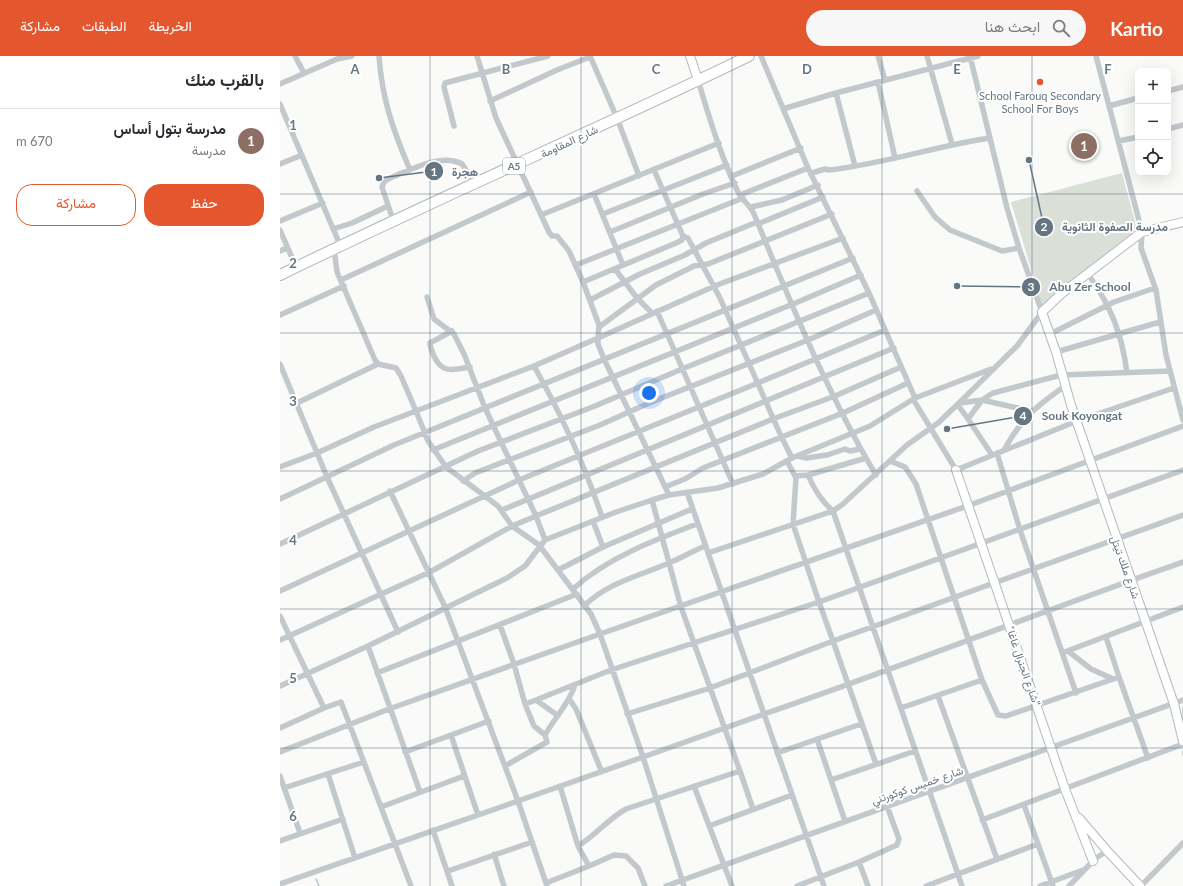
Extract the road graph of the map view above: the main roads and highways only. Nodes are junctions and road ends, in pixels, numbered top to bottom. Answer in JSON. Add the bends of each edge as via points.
{"nodes":[{"id":1,"x":690,"y":56,"type":"edge"},
{"id":2,"x":749,"y":56,"type":"edge"},
{"id":3,"x":698,"y":80,"type":"junction"},
{"id":4,"x":1183,"y":222,"type":"edge"},
{"id":5,"x":280,"y":275,"type":"edge"},
{"id":6,"x":956,"y":470,"type":"road end"},
{"id":7,"x":1183,"y":740,"type":"edge"},
{"id":8,"x":1076,"y":814,"type":"junction"},
{"id":9,"x":1093,"y":861,"type":"road end"},
{"id":10,"x":1140,"y":886,"type":"edge"}],
"edges":[{"from":1,"to":3,"type":"main road"},
{"from":2,"to":3,"type":"highway","name":"شارع المقاومة","number":"A5"},
{"from":3,"to":5,"type":"highway","name":"شارع المقاومة","number":"A5","via":[[393,220]]},
{"from":4,"to":7,"type":"main road","name":"شارع ملك تيتل","via":[[1142,232],[1061,294],[1042,312],[1116,539],[1174,704]]},
{"from":6,"to":8,"type":"main road","name":"\"شارع الجنرال غاغا\"","via":[[1065,790]]},
{"from":8,"to":9,"type":"main road","name":"\"شارع الجنرال غاغا\""},
{"from":8,"to":10,"type":"main road"}]}
